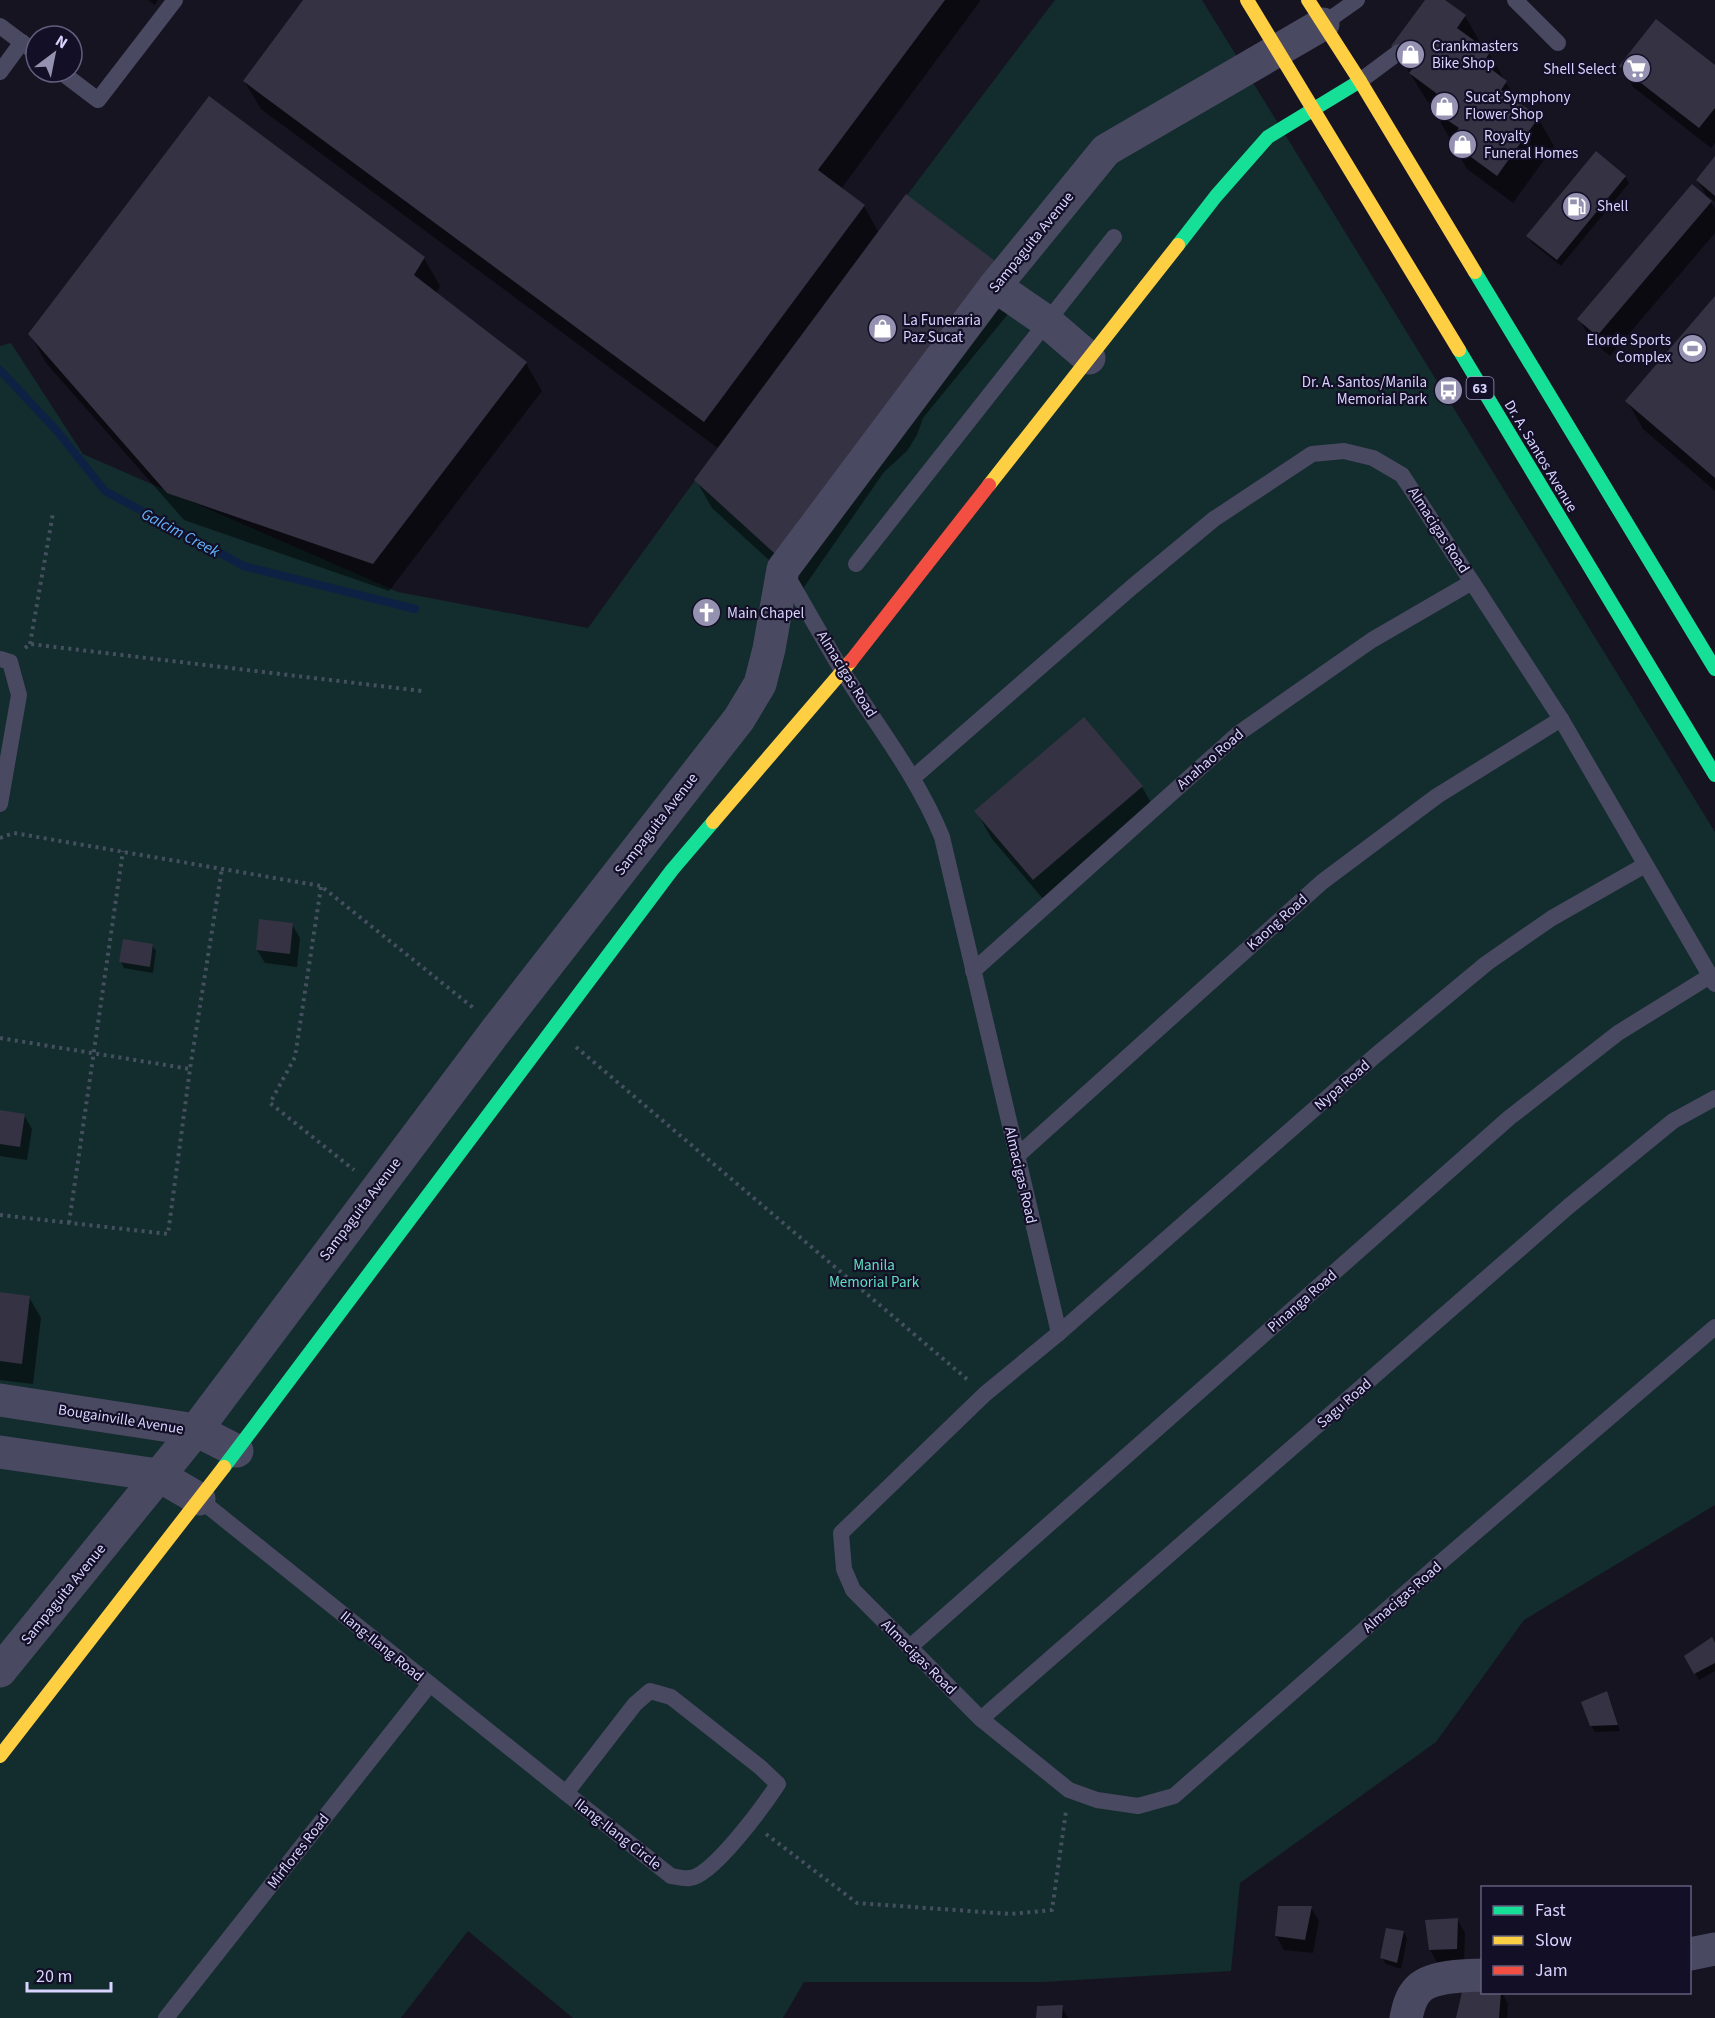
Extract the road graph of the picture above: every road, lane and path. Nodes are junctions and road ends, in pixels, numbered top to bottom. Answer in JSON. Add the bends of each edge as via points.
{"nodes":[{"id":1,"x":175,"y":0,"type":"edge"},
{"id":2,"x":1247,"y":0,"type":"edge"},
{"id":3,"x":1358,"y":0,"type":"edge"},
{"id":4,"x":1515,"y":0,"type":"edge"},
{"id":5,"x":1315,"y":12,"type":"edge"},
{"id":6,"x":0,"y":26,"type":"edge"},
{"id":7,"x":22,"y":42,"type":"joint"},
{"id":8,"x":1558,"y":43,"type":"dead end"},
{"id":9,"x":1277,"y":50,"type":"junction"},
{"id":10,"x":1399,"y":52,"type":"dead end"},
{"id":11,"x":0,"y":72,"type":"edge"},
{"id":12,"x":1360,"y":81,"type":"junction"},
{"id":13,"x":77,"y":84,"type":"edge"},
{"id":14,"x":1312,"y":110,"type":"junction"},
{"id":15,"x":1114,"y":237,"type":"dead end"},
{"id":16,"x":995,"y":286,"type":"junction"},
{"id":17,"x":1046,"y":321,"type":"junction"},
{"id":18,"x":1089,"y":358,"type":"junction"},
{"id":19,"x":53,"y":513,"type":"dead end"},
{"id":20,"x":856,"y":564,"type":"dead end"},
{"id":21,"x":783,"y":569,"type":"junction"},
{"id":22,"x":1473,"y":582,"type":"junction"},
{"id":23,"x":30,"y":644,"type":"junction"},
{"id":24,"x":1710,"y":645,"type":"edge"},
{"id":25,"x":5,"y":661,"type":"edge"},
{"id":26,"x":1715,"y":669,"type":"edge"},
{"id":27,"x":843,"y":671,"type":"junction"},
{"id":28,"x":422,"y":692,"type":"dead end"},
{"id":29,"x":1561,"y":719,"type":"junction"},
{"id":30,"x":1715,"y":775,"type":"edge"},
{"id":31,"x":914,"y":777,"type":"junction"},
{"id":32,"x":0,"y":804,"type":"edge"},
{"id":33,"x":0,"y":838,"type":"edge"},
{"id":34,"x":123,"y":851,"type":"junction"},
{"id":35,"x":1645,"y":865,"type":"junction"},
{"id":36,"x":222,"y":868,"type":"junction"},
{"id":37,"x":321,"y":886,"type":"junction"},
{"id":38,"x":596,"y":901,"type":"junction"},
{"id":39,"x":627,"y":927,"type":"junction"},
{"id":40,"x":973,"y":970,"type":"junction"},
{"id":41,"x":1713,"y":980,"type":"edge"},
{"id":42,"x":552,"y":1027,"type":"junction"},
{"id":43,"x":498,"y":1028,"type":"junction"},
{"id":44,"x":0,"y":1038,"type":"edge"},
{"id":45,"x":92,"y":1053,"type":"junction"},
{"id":46,"x":190,"y":1069,"type":"junction"},
{"id":47,"x":1715,"y":1098,"type":"edge"},
{"id":48,"x":1017,"y":1156,"type":"junction"},
{"id":49,"x":376,"y":1188,"type":"junction"},
{"id":50,"x":0,"y":1215,"type":"edge"},
{"id":51,"x":69,"y":1222,"type":"junction"},
{"id":52,"x":1715,"y":1327,"type":"edge"},
{"id":53,"x":1059,"y":1333,"type":"junction"},
{"id":54,"x":985,"y":1394,"type":"junction"},
{"id":55,"x":0,"y":1400,"type":"edge"},
{"id":56,"x":196,"y":1430,"type":"junction"},
{"id":57,"x":237,"y":1451,"type":"junction"},
{"id":58,"x":0,"y":1452,"type":"edge"},
{"id":59,"x":158,"y":1475,"type":"junction"},
{"id":60,"x":200,"y":1499,"type":"junction"},
{"id":61,"x":910,"y":1647,"type":"junction"},
{"id":62,"x":0,"y":1671,"type":"edge"},
{"id":63,"x":430,"y":1684,"type":"junction"},
{"id":64,"x":981,"y":1719,"type":"junction"},
{"id":65,"x":0,"y":1756,"type":"edge"},
{"id":66,"x":1069,"y":1790,"type":"junction"},
{"id":67,"x":566,"y":1793,"type":"junction"},
{"id":68,"x":752,"y":1823,"type":"junction"},
{"id":69,"x":1715,"y":1949,"type":"edge"},
{"id":70,"x":1691,"y":1954,"type":"edge"},
{"id":71,"x":1481,"y":1975,"type":"edge"},
{"id":72,"x":166,"y":2018,"type":"edge"},
{"id":73,"x":1406,"y":2018,"type":"edge"}],
"edges":[{"from":1,"to":13,"type":"lane","via":[[98,100]]},
{"from":2,"to":9,"type":"street","name":"Dr. A. Santos Avenue","number":"63"},
{"from":3,"to":5,"type":"lane"},
{"from":4,"to":8,"type":"lane"},
{"from":5,"to":9,"type":"street","name":"Sampaguita Avenue"},
{"from":5,"to":12,"type":"street"},
{"from":6,"to":7,"type":"lane"},
{"from":7,"to":11,"type":"lane"},
{"from":9,"to":14,"type":"street","name":"Dr. A. Santos Avenue","number":"63"},
{"from":9,"to":16,"type":"street","name":"Sampaguita Avenue","via":[[1106,150]]},
{"from":10,"to":12,"type":"lane"},
{"from":12,"to":14,"type":"street"},
{"from":12,"to":24,"type":"street"},
{"from":14,"to":18,"type":"street","via":[[1268,137],[1216,196]]},
{"from":14,"to":30,"type":"street","name":"Dr. A. Santos Avenue","number":"63"},
{"from":15,"to":17,"type":"lane"},
{"from":16,"to":17,"type":"street"},
{"from":16,"to":21,"type":"street","name":"Sampaguita Avenue"},
{"from":17,"to":18,"type":"street"},
{"from":17,"to":20,"type":"lane"},
{"from":18,"to":27,"type":"street"},
{"from":19,"to":23,"type":"path"},
{"from":21,"to":27,"type":"lane","name":"Almacigas Road"},
{"from":21,"to":38,"type":"street","name":"Sampaguita Avenue","via":[[760,684],[739,719]]},
{"from":22,"to":29,"type":"lane","name":"Almacigas Road"},
{"from":22,"to":31,"type":"lane","name":"Almacigas Road","via":[[1402,475],[1373,458],[1344,452],[1312,454],[1214,519]]},
{"from":22,"to":40,"type":"lane","name":"Anahao Road","via":[[1372,640],[1239,733]]},
{"from":23,"to":25,"type":"path"},
{"from":23,"to":28,"type":"path"},
{"from":24,"to":26,"type":"street"},
{"from":25,"to":32,"type":"lane","via":[[19,694]]},
{"from":27,"to":31,"type":"lane","name":"Almacigas Road"},
{"from":27,"to":39,"type":"street"},
{"from":29,"to":35,"type":"lane","name":"Almacigas Road"},
{"from":29,"to":48,"type":"lane","name":"Kaong Road","via":[[1437,796],[1322,882]]},
{"from":31,"to":40,"type":"lane","name":"Almacigas Road","via":[[942,837]]},
{"from":33,"to":34,"type":"path","via":[[14,833]]},
{"from":34,"to":36,"type":"path"},
{"from":34,"to":45,"type":"path"},
{"from":35,"to":41,"type":"lane","name":"Almacigas Road"},
{"from":35,"to":53,"type":"lane","name":"Nypa Road","via":[[1552,918],[1487,963]]},
{"from":36,"to":37,"type":"path"},
{"from":36,"to":46,"type":"path"},
{"from":37,"to":43,"type":"path"},
{"from":37,"to":49,"type":"path","via":[[295,1057],[270,1104]]},
{"from":38,"to":39,"type":"street"},
{"from":38,"to":43,"type":"street","name":"Sampaguita Avenue"},
{"from":39,"to":42,"type":"street"},
{"from":40,"to":48,"type":"lane","name":"Almacigas Road"},
{"from":41,"to":61,"type":"lane","name":"Pinanga Road","via":[[1618,1033],[1509,1118]]},
{"from":42,"to":54,"type":"path"},
{"from":42,"to":57,"type":"street"},
{"from":43,"to":49,"type":"street","name":"Sampaguita Avenue"},
{"from":44,"to":45,"type":"path"},
{"from":45,"to":46,"type":"path"},
{"from":45,"to":51,"type":"path"},
{"from":46,"to":51,"type":"path","via":[[168,1234]]},
{"from":47,"to":64,"type":"lane","name":"Sagu Road","via":[[1672,1121],[1569,1206]]},
{"from":48,"to":53,"type":"lane","name":"Almacigas Road"},
{"from":49,"to":56,"type":"street","name":"Sampaguita Avenue"},
{"from":50,"to":51,"type":"path"},
{"from":52,"to":66,"type":"lane","name":"Almacigas Road","via":[[1174,1796],[1138,1806],[1097,1800]]},
{"from":53,"to":54,"type":"lane","name":"Almacigas Road"},
{"from":54,"to":61,"type":"lane","name":"Almacigas Road","via":[[841,1533],[844,1569],[853,1590]]},
{"from":55,"to":56,"type":"street","name":"Bougainville Avenue"},
{"from":56,"to":57,"type":"street","name":"Bougainville Avenue"},
{"from":56,"to":59,"type":"street","name":"Sampaguita Avenue"},
{"from":57,"to":60,"type":"street"},
{"from":58,"to":59,"type":"street"},
{"from":59,"to":60,"type":"street"},
{"from":59,"to":62,"type":"street","name":"Sampaguita Avenue"},
{"from":60,"to":63,"type":"lane","name":"Ilang-Ilang Road"},
{"from":60,"to":65,"type":"street"},
{"from":61,"to":64,"type":"lane","name":"Almacigas Road"},
{"from":63,"to":67,"type":"lane","name":"Ilang-Ilang Road"},
{"from":63,"to":72,"type":"lane","name":"Mirflores Road"},
{"from":64,"to":66,"type":"lane","name":"Almacigas Road"},
{"from":66,"to":68,"type":"path","via":[[1052,1910],[1011,1914],[857,1903]]},
{"from":67,"to":68,"type":"lane","name":"Ilang-Ilang Circle","via":[[671,1876],[692,1878],[706,1870]]},
{"from":67,"to":68,"type":"lane","name":"Ilang-Ilang Circle","via":[[635,1704],[650,1691],[671,1697],[778,1784]]},
{"from":69,"to":70,"type":"street"},
{"from":71,"to":73,"type":"street","via":[[1435,1980],[1416,1990]]}]}
